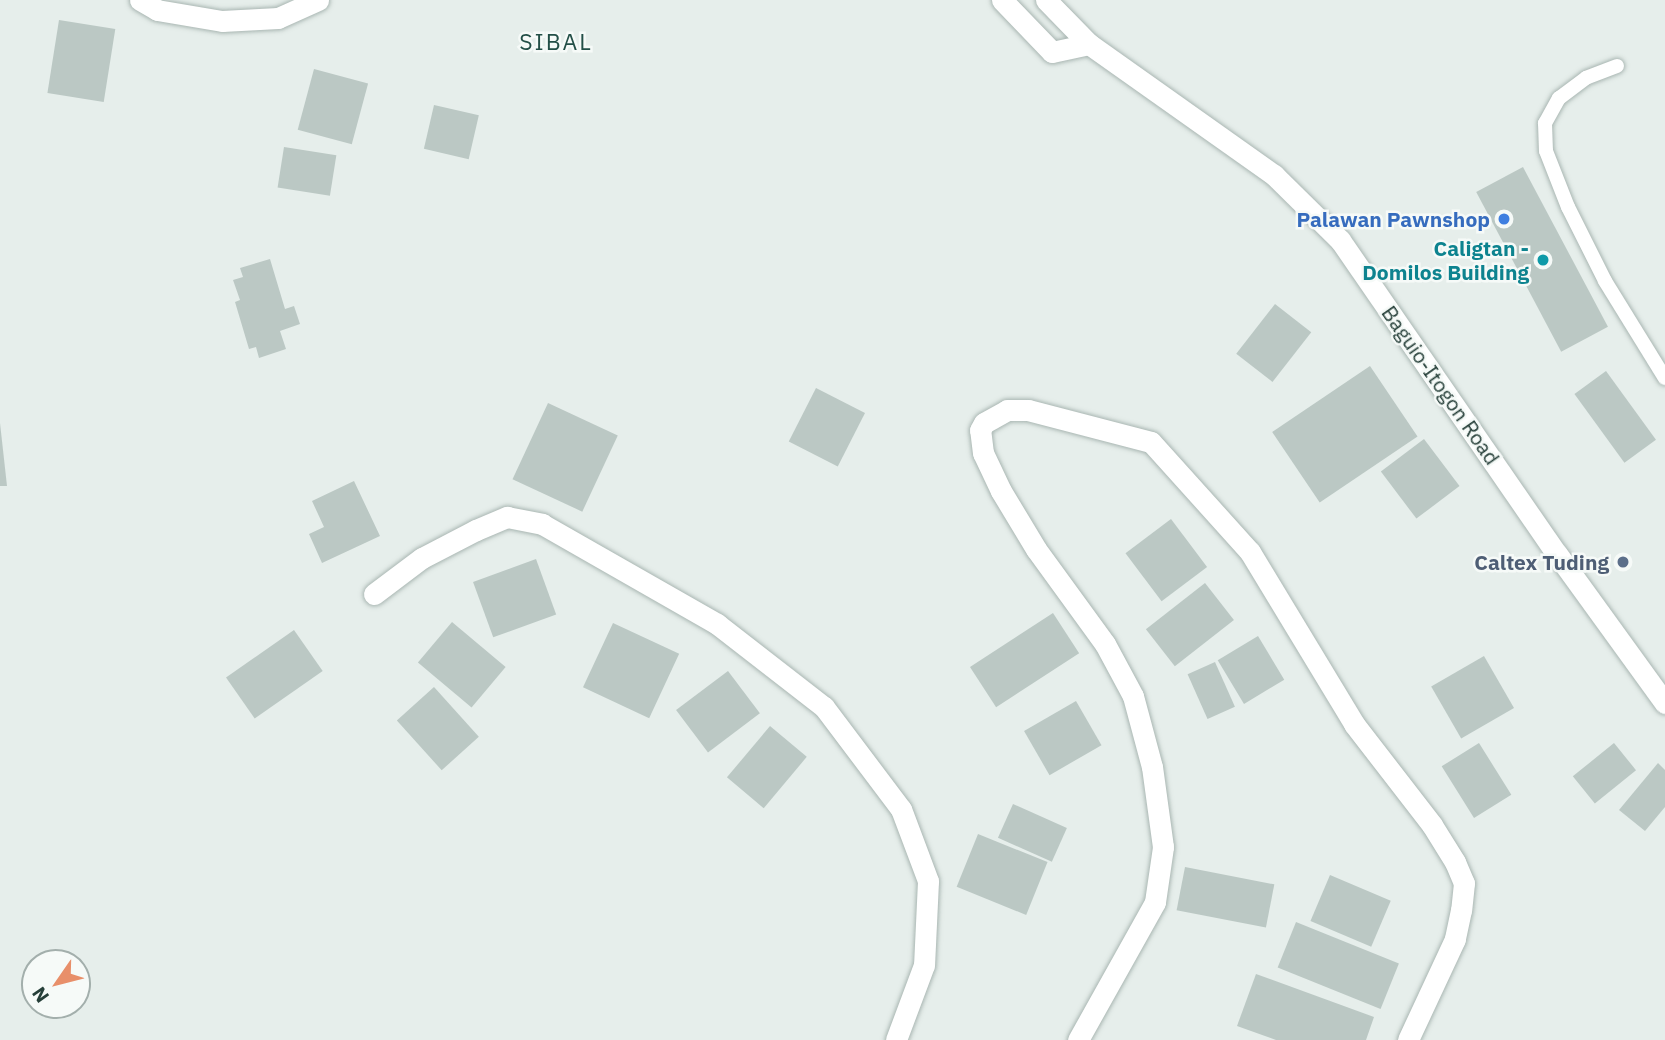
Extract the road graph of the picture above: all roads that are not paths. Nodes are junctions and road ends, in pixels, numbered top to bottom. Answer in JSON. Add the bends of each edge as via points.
{"nodes":[{"id":1,"x":140,"y":0,"type":"edge"},
{"id":2,"x":318,"y":0,"type":"edge"},
{"id":3,"x":1002,"y":0,"type":"edge"},
{"id":4,"x":1046,"y":0,"type":"edge"},
{"id":5,"x":1089,"y":44,"type":"junction"},
{"id":6,"x":1617,"y":66,"type":"dead end"},
{"id":7,"x":1665,"y":378,"type":"edge"},
{"id":8,"x":374,"y":594,"type":"dead end"},
{"id":9,"x":1665,"y":703,"type":"edge"},
{"id":10,"x":896,"y":1040,"type":"edge"},
{"id":11,"x":1078,"y":1040,"type":"edge"},
{"id":12,"x":1408,"y":1040,"type":"edge"}],
"edges":[{"from":1,"to":2,"type":"street","via":[[157,10],[222,21],[278,18]]},
{"from":3,"to":5,"type":"street","via":[[1052,51]]},
{"from":4,"to":5,"type":"street","name":"Baguio-Itogon Road"},
{"from":5,"to":9,"type":"street","name":"Baguio-Itogon Road","via":[[1275,175],[1340,240]]},
{"from":6,"to":7,"type":"lane","via":[[1586,78],[1559,98],[1545,123],[1546,150],[1605,281]]},
{"from":8,"to":10,"type":"street","via":[[422,558],[476,530],[508,517],[542,524],[717,624],[824,707],[901,809],[928,881],[924,965]]},
{"from":11,"to":12,"type":"street","via":[[1155,902],[1163,847],[1152,767],[1133,696],[1105,644],[1036,549],[983,453],[984,423],[1007,410],[1028,410],[1151,442],[1250,552],[1354,724],[1432,825],[1464,883],[1461,910],[1455,939]]}]}
